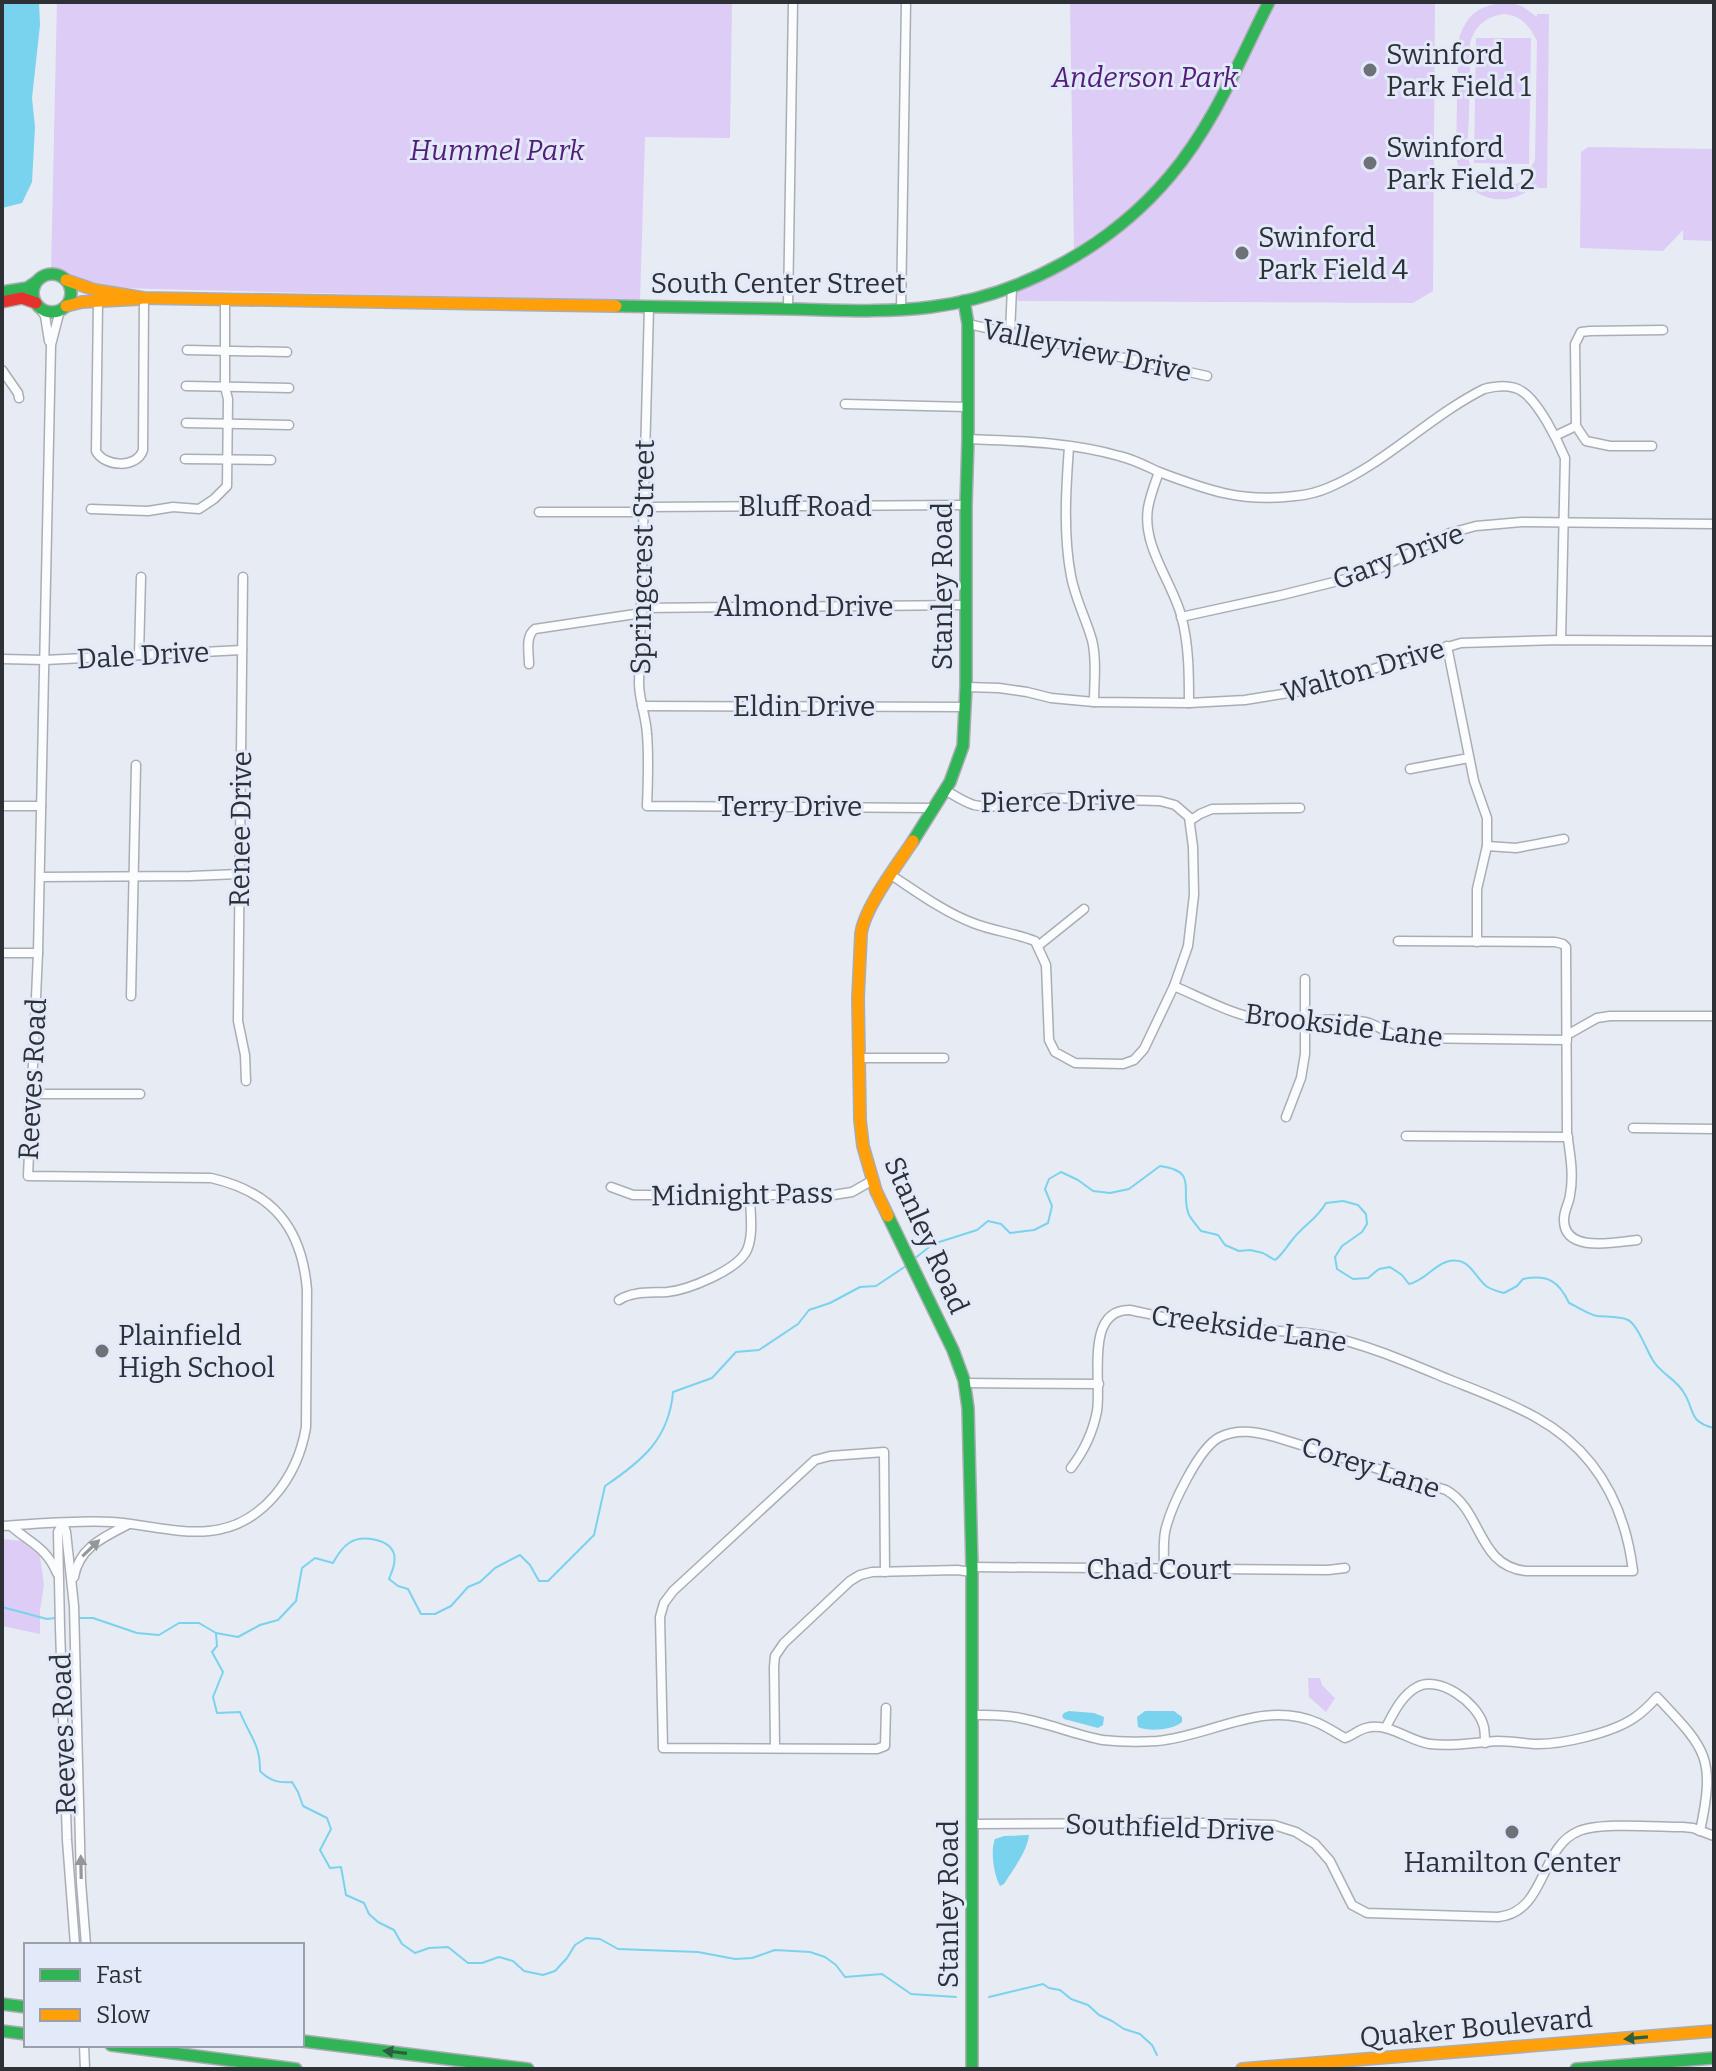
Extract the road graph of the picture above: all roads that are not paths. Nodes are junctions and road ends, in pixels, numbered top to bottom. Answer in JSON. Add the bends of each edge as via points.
{"nodes":[{"id":1,"x":793,"y":2,"type":"edge"},
{"id":2,"x":906,"y":2,"type":"edge"},
{"id":3,"x":1269,"y":2,"type":"edge"},
{"id":4,"x":66,"y":280,"type":"junction"},
{"id":5,"x":37,"y":282,"type":"junction"},
{"id":6,"x":1012,"y":287,"type":"junction"},
{"id":7,"x":2,"y":292,"type":"edge"},
{"id":8,"x":144,"y":298,"type":"junction"},
{"id":9,"x":225,"y":299,"type":"junction"},
{"id":10,"x":964,"y":301,"type":"junction"},
{"id":11,"x":2,"y":302,"type":"edge"},
{"id":12,"x":98,"y":302,"type":"junction"},
{"id":13,"x":38,"y":305,"type":"junction"},
{"id":14,"x":649,"y":307,"type":"junction"},
{"id":15,"x":62,"y":308,"type":"junction"},
{"id":16,"x":788,"y":308,"type":"junction"},
{"id":17,"x":901,"y":310,"type":"junction"},
{"id":18,"x":968,"y":324,"type":"junction"},
{"id":19,"x":1663,"y":330,"type":"dead end"},
{"id":20,"x":1010,"y":334,"type":"junction"},
{"id":21,"x":51,"y":345,"type":"junction"},
{"id":22,"x":187,"y":350,"type":"dead end"},
{"id":23,"x":225,"y":350,"type":"junction"},
{"id":24,"x":287,"y":352,"type":"dead end"},
{"id":25,"x":2,"y":370,"type":"edge"},
{"id":26,"x":1207,"y":376,"type":"dead end"},
{"id":27,"x":186,"y":386,"type":"dead end"},
{"id":28,"x":225,"y":387,"type":"junction"},
{"id":29,"x":289,"y":388,"type":"dead end"},
{"id":30,"x":19,"y":398,"type":"dead end"},
{"id":31,"x":845,"y":404,"type":"dead end"},
{"id":32,"x":967,"y":407,"type":"junction"},
{"id":33,"x":186,"y":423,"type":"dead end"},
{"id":34,"x":228,"y":424,"type":"junction"},
{"id":35,"x":289,"y":425,"type":"dead end"},
{"id":36,"x":1576,"y":426,"type":"junction"},
{"id":37,"x":1555,"y":436,"type":"junction"},
{"id":38,"x":968,"y":439,"type":"junction"},
{"id":39,"x":1652,"y":446,"type":"dead end"},
{"id":40,"x":1069,"y":447,"type":"junction"},
{"id":41,"x":185,"y":459,"type":"dead end"},
{"id":42,"x":228,"y":460,"type":"junction"},
{"id":43,"x":271,"y":460,"type":"dead end"},
{"id":44,"x":1159,"y":472,"type":"junction"},
{"id":45,"x":966,"y":505,"type":"junction"},
{"id":46,"x":91,"y":509,"type":"dead end"},
{"id":47,"x":644,"y":510,"type":"junction"},
{"id":48,"x":539,"y":512,"type":"dead end"},
{"id":49,"x":1563,"y":522,"type":"junction"},
{"id":50,"x":1714,"y":524,"type":"edge"},
{"id":51,"x":141,"y":577,"type":"dead end"},
{"id":52,"x":243,"y":577,"type":"dead end"},
{"id":53,"x":966,"y":605,"type":"junction"},
{"id":54,"x":642,"y":610,"type":"junction"},
{"id":55,"x":1181,"y":617,"type":"junction"},
{"id":56,"x":1561,"y":640,"type":"junction"},
{"id":57,"x":1714,"y":641,"type":"edge"},
{"id":58,"x":1447,"y":646,"type":"junction"},
{"id":59,"x":242,"y":650,"type":"junction"},
{"id":60,"x":139,"y":655,"type":"junction"},
{"id":61,"x":2,"y":659,"type":"edge"},
{"id":62,"x":45,"y":660,"type":"junction"},
{"id":63,"x":529,"y":664,"type":"dead end"},
{"id":64,"x":966,"y":687,"type":"junction"},
{"id":65,"x":1094,"y":702,"type":"junction"},
{"id":66,"x":1189,"y":703,"type":"junction"},
{"id":67,"x":642,"y":706,"type":"junction"},
{"id":68,"x":966,"y":707,"type":"junction"},
{"id":69,"x":1469,"y":758,"type":"junction"},
{"id":70,"x":136,"y":765,"type":"dead end"},
{"id":71,"x":1410,"y":769,"type":"dead end"},
{"id":72,"x":945,"y":790,"type":"junction"},
{"id":73,"x":2,"y":806,"type":"edge"},
{"id":74,"x":41,"y":806,"type":"junction"},
{"id":75,"x":647,"y":806,"type":"joint"},
{"id":76,"x":933,"y":808,"type":"junction"},
{"id":77,"x":1300,"y":808,"type":"dead end"},
{"id":78,"x":1191,"y":820,"type":"junction"},
{"id":79,"x":1564,"y":839,"type":"dead end"},
{"id":80,"x":1487,"y":846,"type":"junction"},
{"id":81,"x":239,"y":874,"type":"junction"},
{"id":82,"x":891,"y":875,"type":"junction"},
{"id":83,"x":40,"y":877,"type":"junction"},
{"id":84,"x":135,"y":877,"type":"junction"},
{"id":85,"x":1084,"y":909,"type":"dead end"},
{"id":86,"x":1398,"y":941,"type":"dead end"},
{"id":87,"x":1477,"y":942,"type":"junction"},
{"id":88,"x":1038,"y":946,"type":"junction"},
{"id":89,"x":2,"y":953,"type":"edge"},
{"id":90,"x":38,"y":953,"type":"junction"},
{"id":91,"x":1305,"y":979,"type":"dead end"},
{"id":92,"x":1174,"y":986,"type":"junction"},
{"id":93,"x":131,"y":996,"type":"dead end"},
{"id":94,"x":1714,"y":1016,"type":"edge"},
{"id":95,"x":1306,"y":1021,"type":"junction"},
{"id":96,"x":1567,"y":1037,"type":"junction"},
{"id":97,"x":858,"y":1058,"type":"junction"},
{"id":98,"x":944,"y":1058,"type":"dead end"},
{"id":99,"x":246,"y":1081,"type":"dead end"},
{"id":100,"x":31,"y":1094,"type":"junction"},
{"id":101,"x":140,"y":1094,"type":"dead end"},
{"id":102,"x":1286,"y":1117,"type":"dead end"},
{"id":103,"x":1633,"y":1128,"type":"dead end"},
{"id":104,"x":1714,"y":1129,"type":"edge"},
{"id":105,"x":1406,"y":1136,"type":"dead end"},
{"id":106,"x":1568,"y":1137,"type":"junction"},
{"id":107,"x":873,"y":1180,"type":"junction"},
{"id":108,"x":611,"y":1187,"type":"dead end"},
{"id":109,"x":750,"y":1195,"type":"junction"},
{"id":110,"x":1637,"y":1240,"type":"dead end"},
{"id":111,"x":619,"y":1300,"type":"dead end"},
{"id":112,"x":964,"y":1383,"type":"junction"},
{"id":113,"x":1099,"y":1384,"type":"junction"},
{"id":114,"x":1071,"y":1468,"type":"dead end"},
{"id":115,"x":63,"y":1523,"type":"junction"},
{"id":116,"x":128,"y":1524,"type":"junction"},
{"id":117,"x":6,"y":1526,"type":"edge"},
{"id":118,"x":1345,"y":1568,"type":"dead end"},
{"id":119,"x":1164,"y":1569,"type":"junction"},
{"id":120,"x":972,"y":1570,"type":"junction"},
{"id":121,"x":1633,"y":1571,"type":"joint"},
{"id":122,"x":885,"y":1572,"type":"junction"},
{"id":123,"x":58,"y":1577,"type":"junction"},
{"id":124,"x":72,"y":1586,"type":"junction"},
{"id":125,"x":886,"y":1708,"type":"dead end"},
{"id":126,"x":971,"y":1715,"type":"junction"},
{"id":127,"x":1386,"y":1727,"type":"junction"},
{"id":128,"x":1485,"y":1743,"type":"junction"},
{"id":129,"x":775,"y":1748,"type":"junction"},
{"id":130,"x":972,"y":1824,"type":"junction"},
{"id":131,"x":1700,"y":1831,"type":"junction"},
{"id":132,"x":1714,"y":1836,"type":"edge"},
{"id":133,"x":75,"y":1943,"type":"edge"},
{"id":134,"x":86,"y":1943,"type":"edge"},
{"id":135,"x":2,"y":2004,"type":"edge"},
{"id":136,"x":24,"y":2007,"type":"edge"},
{"id":137,"x":2,"y":2031,"type":"edge"},
{"id":138,"x":1714,"y":2031,"type":"edge"},
{"id":139,"x":24,"y":2034,"type":"edge"},
{"id":140,"x":304,"y":2041,"type":"edge"},
{"id":141,"x":84,"y":2047,"type":"edge"},
{"id":142,"x":126,"y":2047,"type":"edge"},
{"id":143,"x":1714,"y":2058,"type":"edge"},
{"id":144,"x":85,"y":2067,"type":"edge"},
{"id":145,"x":296,"y":2069,"type":"edge"},
{"id":146,"x":528,"y":2069,"type":"edge"},
{"id":147,"x":972,"y":2069,"type":"edge"},
{"id":148,"x":1242,"y":2069,"type":"edge"},
{"id":149,"x":1576,"y":2069,"type":"edge"}],
"edges":[{"from":1,"to":16,"type":"street"},
{"from":2,"to":17,"type":"street"},
{"from":3,"to":6,"type":"main road","name":"South Center Street","via":[[1213,112],[1171,176],[1100,241]]},
{"from":4,"to":5,"type":"main road","via":[[51,274]]},
{"from":4,"to":8,"type":"main road","name":"South Center Street","via":[[93,291]]},
{"from":4,"to":15,"type":"main road","via":[[70,296]]},
{"from":5,"to":7,"type":"main road"},
{"from":5,"to":13,"type":"main road","via":[[33,292]]},
{"from":6,"to":10,"type":"main road","name":"South Center Street"},
{"from":6,"to":20,"type":"street"},
{"from":8,"to":9,"type":"main road","name":"South Center Street"},
{"from":8,"to":12,"type":"main road","name":"South Center Street"},
{"from":8,"to":12,"type":"street","via":[[142,453],[132,462],[108,462],[96,451]]},
{"from":9,"to":14,"type":"main road","name":"South Center Street"},
{"from":9,"to":23,"type":"street"},
{"from":10,"to":17,"type":"main road","name":"South Center Street"},
{"from":10,"to":18,"type":"main road","name":"Stanley Road"},
{"from":11,"to":13,"type":"main road","via":[[22,298]]},
{"from":12,"to":15,"type":"main road","name":"South Center Street","via":[[75,301]]},
{"from":13,"to":15,"type":"main road","via":[[49,311]]},
{"from":13,"to":21,"type":"street","name":"Reeves Road"},
{"from":14,"to":16,"type":"main road","name":"South Center Street"},
{"from":14,"to":47,"type":"street","name":"Springcrest Street"},
{"from":15,"to":21,"type":"street","name":"Reeves Road"},
{"from":16,"to":17,"type":"main road","name":"South Center Street"},
{"from":18,"to":20,"type":"street","name":"Valleyview Drive"},
{"from":18,"to":32,"type":"main road","name":"Stanley Road"},
{"from":19,"to":36,"type":"street","via":[[1581,332],[1575,344]]},
{"from":20,"to":26,"type":"street","name":"Valleyview Drive"},
{"from":21,"to":62,"type":"street","name":"Reeves Road"},
{"from":22,"to":23,"type":"street"},
{"from":23,"to":24,"type":"street"},
{"from":23,"to":28,"type":"street"},
{"from":25,"to":30,"type":"street"},
{"from":27,"to":28,"type":"street"},
{"from":28,"to":29,"type":"street"},
{"from":28,"to":34,"type":"street"},
{"from":31,"to":32,"type":"street"},
{"from":32,"to":38,"type":"main road","name":"Stanley Road"},
{"from":33,"to":34,"type":"street"},
{"from":34,"to":35,"type":"street"},
{"from":34,"to":42,"type":"street"},
{"from":36,"to":37,"type":"street"},
{"from":36,"to":39,"type":"street","via":[[1586,441]]},
{"from":37,"to":44,"type":"street","via":[[1524,393],[1490,387],[1368,466],[1315,493],[1250,499]]},
{"from":37,"to":49,"type":"street","via":[[1565,458]]},
{"from":38,"to":40,"type":"street"},
{"from":38,"to":45,"type":"main road","name":"Stanley Road"},
{"from":40,"to":44,"type":"street","via":[[1122,456]]},
{"from":40,"to":65,"type":"street","via":[[1070,572],[1092,642]]},
{"from":41,"to":42,"type":"street"},
{"from":42,"to":43,"type":"street"},
{"from":42,"to":46,"type":"street","via":[[227,486],[199,509]]},
{"from":44,"to":55,"type":"street","via":[[1148,507],[1149,534]]},
{"from":45,"to":47,"type":"street","name":"Bluff Road"},
{"from":45,"to":53,"type":"main road","name":"Stanley Road"},
{"from":47,"to":48,"type":"street","name":"Bluff Road"},
{"from":47,"to":54,"type":"street","name":"Springcrest Street"},
{"from":49,"to":50,"type":"street","name":"Gary Drive"},
{"from":49,"to":55,"type":"street","name":"Gary Drive","via":[[1464,529],[1370,573]]},
{"from":49,"to":56,"type":"street"},
{"from":51,"to":60,"type":"street"},
{"from":52,"to":59,"type":"street","name":"Renee Drive"},
{"from":53,"to":54,"type":"street","name":"Almond Drive"},
{"from":53,"to":64,"type":"main road","name":"Stanley Road"},
{"from":54,"to":63,"type":"street","name":"Almond Drive","via":[[535,629],[529,637]]},
{"from":54,"to":67,"type":"street","name":"Springcrest Street"},
{"from":55,"to":66,"type":"street"},
{"from":56,"to":57,"type":"street","name":"Walton Drive"},
{"from":56,"to":58,"type":"street","name":"Walton Drive"},
{"from":58,"to":66,"type":"street","name":"Walton Drive","via":[[1313,689]]},
{"from":58,"to":69,"type":"street"},
{"from":59,"to":60,"type":"street","name":"Dale Drive"},
{"from":59,"to":81,"type":"street","name":"Renee Drive"},
{"from":60,"to":62,"type":"street","name":"Dale Drive"},
{"from":61,"to":62,"type":"street","name":"Dale Drive"},
{"from":62,"to":74,"type":"street","name":"Reeves Road"},
{"from":64,"to":65,"type":"street","name":"Walton Drive"},
{"from":64,"to":68,"type":"main road","name":"Stanley Road"},
{"from":65,"to":66,"type":"street","name":"Walton Drive"},
{"from":67,"to":68,"type":"street","name":"Eldin Drive"},
{"from":67,"to":75,"type":"street","name":"Springcrest Street","via":[[648,734]]},
{"from":68,"to":72,"type":"main road","name":"Stanley Road","via":[[960,757]]},
{"from":69,"to":71,"type":"street"},
{"from":69,"to":80,"type":"street","via":[[1487,818]]},
{"from":70,"to":84,"type":"street"},
{"from":72,"to":76,"type":"main road","name":"Stanley Road"},
{"from":72,"to":78,"type":"street","name":"Pierce Drive","via":[[982,806],[1051,798],[1160,801],[1175,805]]},
{"from":73,"to":74,"type":"street"},
{"from":74,"to":83,"type":"street","name":"Reeves Road"},
{"from":75,"to":76,"type":"street","name":"Terry Drive"},
{"from":76,"to":82,"type":"main road","name":"Stanley Road"},
{"from":77,"to":78,"type":"street","via":[[1212,809]]},
{"from":78,"to":92,"type":"street","via":[[1193,914]]},
{"from":79,"to":80,"type":"street","via":[[1516,848]]},
{"from":80,"to":87,"type":"street","via":[[1477,889]]},
{"from":81,"to":84,"type":"street"},
{"from":81,"to":99,"type":"street","name":"Renee Drive","via":[[238,1021]]},
{"from":82,"to":88,"type":"street","via":[[944,909],[1021,935]]},
{"from":82,"to":97,"type":"main road","name":"Stanley Road","via":[[862,925]]},
{"from":83,"to":84,"type":"street"},
{"from":83,"to":90,"type":"street","name":"Reeves Road"},
{"from":84,"to":93,"type":"street"},
{"from":85,"to":88,"type":"street"},
{"from":86,"to":87,"type":"street"},
{"from":87,"to":96,"type":"street","via":[[1563,944]]},
{"from":88,"to":92,"type":"street","via":[[1046,965],[1051,1047],[1075,1063],[1134,1060]]},
{"from":89,"to":90,"type":"street"},
{"from":90,"to":100,"type":"street","name":"Reeves Road"},
{"from":91,"to":95,"type":"street"},
{"from":92,"to":95,"type":"street","name":"Brookside Lane","via":[[1241,1014]]},
{"from":94,"to":96,"type":"street","name":"Brookside Lane","via":[[1610,1016]]},
{"from":95,"to":96,"type":"street","name":"Brookside Lane","via":[[1367,1022],[1398,1038]]},
{"from":95,"to":102,"type":"street","via":[[1303,1067]]},
{"from":96,"to":106,"type":"street"},
{"from":97,"to":98,"type":"street"},
{"from":97,"to":107,"type":"main road","name":"Stanley Road","via":[[863,1146]]},
{"from":100,"to":101,"type":"street"},
{"from":100,"to":116,"type":"street","name":"Reeves Road","via":[[28,1176],[225,1181],[271,1205],[301,1250],[307,1290],[306,1427],[295,1467],[261,1509],[236,1525],[183,1531]]},
{"from":103,"to":104,"type":"street"},
{"from":105,"to":106,"type":"street"},
{"from":106,"to":110,"type":"street","via":[[1567,1232],[1583,1243]]},
{"from":107,"to":109,"type":"street","name":"Midnight Pass","via":[[842,1194]]},
{"from":107,"to":112,"type":"main road","name":"Stanley Road"},
{"from":108,"to":109,"type":"street","name":"Midnight Pass","via":[[633,1195]]},
{"from":109,"to":111,"type":"street","via":[[750,1242],[737,1263],[693,1286],[628,1294]]},
{"from":112,"to":113,"type":"street"},
{"from":112,"to":120,"type":"main road","name":"Stanley Road"},
{"from":113,"to":114,"type":"street","name":"Creekside Lane","via":[[1094,1427]]},
{"from":113,"to":121,"type":"street","name":"Creekside Lane","via":[[1101,1328],[1123,1310],[1357,1343],[1526,1412],[1560,1433],[1612,1496],[1624,1524]]},
{"from":115,"to":116,"type":"street","name":"Reeves Road"},
{"from":115,"to":117,"type":"street"},
{"from":115,"to":123,"type":"street","name":"Reeves Road","via":[[58,1532]]},
{"from":115,"to":124,"type":"street","name":"Reeves Road"},
{"from":124,"to":116,"type":"street","one_way":true,"via":[[86,1550]]},
{"from":117,"to":123,"type":"street","via":[[40,1547]]},
{"from":118,"to":119,"type":"street","name":"Chad Court"},
{"from":119,"to":120,"type":"street","name":"Chad Court"},
{"from":119,"to":121,"type":"street","name":"Corey Lane","via":[[1168,1519],[1196,1461],[1221,1437],[1248,1431],[1446,1490],[1465,1506],[1496,1559],[1509,1568]]},
{"from":120,"to":122,"type":"street","name":"Chad Court"},
{"from":120,"to":126,"type":"main road","name":"Stanley Road"},
{"from":122,"to":129,"type":"street","name":"Chad Court","via":[[854,1577],[779,1649],[774,1664]]},
{"from":122,"to":129,"type":"street","via":[[884,1452],[830,1456],[815,1460],[668,1597],[660,1624],[663,1748]]},
{"from":123,"to":133,"type":"street","name":"Reeves Road"},
{"from":134,"to":124,"type":"street","name":"Reeves Road","one_way":true},
{"from":125,"to":129,"type":"street","via":[[885,1746],[877,1749]]},
{"from":126,"to":127,"type":"street","via":[[1020,1717],[1128,1741],[1172,1739],[1265,1715],[1304,1719],[1345,1738],[1364,1728]]},
{"from":126,"to":130,"type":"main road","name":"Stanley Road"},
{"from":127,"to":128,"type":"street","via":[[1418,1742]]},
{"from":127,"to":128,"type":"street","via":[[1405,1697],[1433,1683],[1474,1709]]},
{"from":128,"to":131,"type":"street","via":[[1578,1739],[1632,1720],[1657,1697],[1694,1738],[1705,1759],[1709,1786]]},
{"from":130,"to":131,"type":"street","name":"Southfield Drive","via":[[1274,1825],[1317,1846],[1352,1905],[1362,1911],[1498,1917],[1530,1900],[1570,1835],[1606,1826]]},
{"from":130,"to":147,"type":"main road","name":"Stanley Road"},
{"from":131,"to":132,"type":"street","name":"Southfield Drive"},
{"from":135,"to":136,"type":"main road"},
{"from":137,"to":139,"type":"main road"},
{"from":138,"to":148,"type":"main road","name":"Quaker Boulevard","one_way":true},
{"from":146,"to":140,"type":"main road","one_way":true},
{"from":141,"to":144,"type":"street"},
{"from":142,"to":145,"type":"main road"},
{"from":143,"to":149,"type":"main road","name":"Quaker Boulevard"}]}
